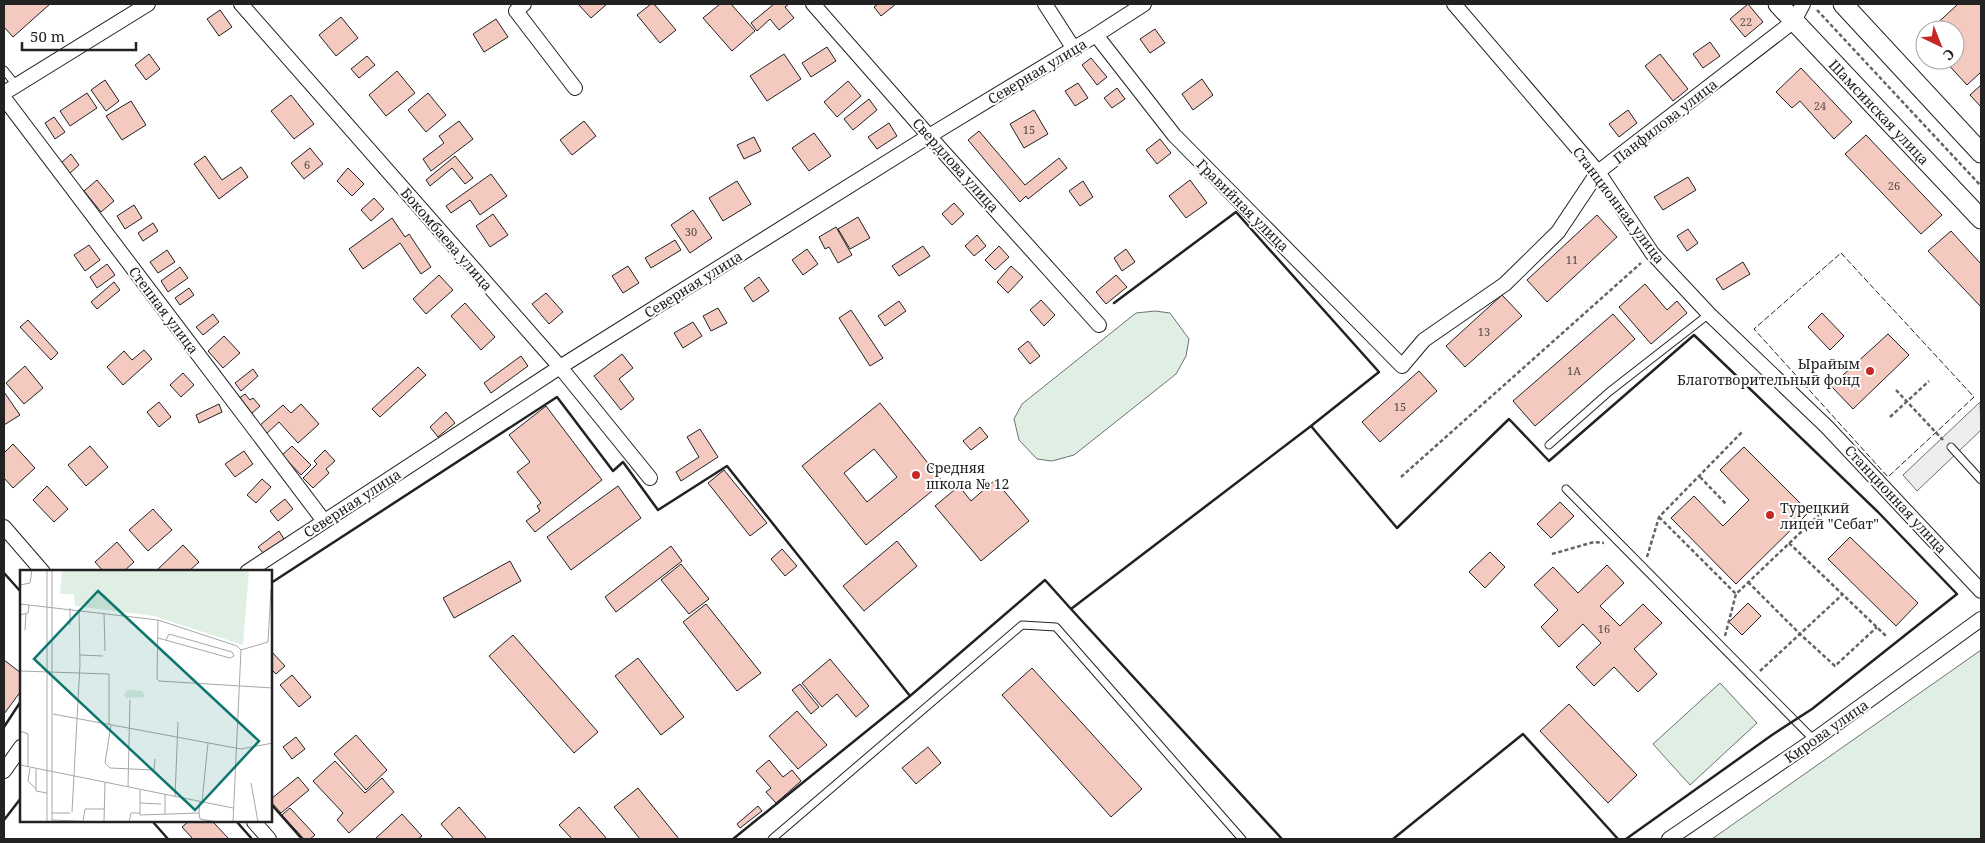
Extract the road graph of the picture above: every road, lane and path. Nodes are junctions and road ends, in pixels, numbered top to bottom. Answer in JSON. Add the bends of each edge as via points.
{"nodes":[{"id":1,"x":148,"y":4,"type":"edge"},
{"id":2,"x":241,"y":4,"type":"edge"},
{"id":3,"x":524,"y":4,"type":"edge"},
{"id":4,"x":813,"y":4,"type":"edge"},
{"id":5,"x":1045,"y":4,"type":"edge"},
{"id":6,"x":1144,"y":4,"type":"edge"},
{"id":7,"x":1454,"y":4,"type":"edge"},
{"id":8,"x":1778,"y":4,"type":"edge"},
{"id":9,"x":1803,"y":4,"type":"edge"},
{"id":10,"x":1810,"y":4,"type":"edge"},
{"id":11,"x":1843,"y":4,"type":"edge"},
{"id":12,"x":1794,"y":21,"type":"junction"},
{"id":13,"x":1096,"y":35,"type":"junction"},
{"id":14,"x":1074,"y":49,"type":"junction"},
{"id":15,"x":4,"y":70,"type":"edge"},
{"id":16,"x":16,"y":85,"type":"junction"},
{"id":17,"x":575,"y":88,"type":"dead end"},
{"id":18,"x":4,"y":93,"type":"edge"},
{"id":19,"x":4,"y":98,"type":"edge"},
{"id":20,"x":929,"y":136,"type":"junction"},
{"id":21,"x":1981,"y":152,"type":"edge"},
{"id":22,"x":1598,"y":172,"type":"junction"},
{"id":23,"x":1981,"y":186,"type":"edge"},
{"id":24,"x":1981,"y":219,"type":"edge"},
{"id":25,"x":1652,"y":253,"type":"junction"},
{"id":26,"x":1709,"y":314,"type":"junction"},
{"id":27,"x":1099,"y":325,"type":"dead end"},
{"id":28,"x":1402,"y":366,"type":"joint"},
{"id":29,"x":560,"y":367,"type":"junction"},
{"id":30,"x":1929,"y":381,"type":"dead end"},
{"id":31,"x":1896,"y":390,"type":"dead end"},
{"id":32,"x":1907,"y":401,"type":"junction"},
{"id":33,"x":1890,"y":417,"type":"dead end"},
{"id":34,"x":1742,"y":432,"type":"dead end"},
{"id":35,"x":1549,"y":445,"type":"dead end"},
{"id":36,"x":1952,"y":447,"type":"joint"},
{"id":37,"x":1401,"y":476,"type":"dead end"},
{"id":38,"x":1700,"y":476,"type":"junction"},
{"id":39,"x":650,"y":478,"type":"dead end"},
{"id":40,"x":1981,"y":480,"type":"edge"},
{"id":41,"x":1566,"y":489,"type":"dead end"},
{"id":42,"x":1727,"y":505,"type":"dead end"},
{"id":43,"x":1821,"y":513,"type":"dead end"},
{"id":44,"x":1659,"y":517,"type":"junction"},
{"id":45,"x":324,"y":521,"type":"junction"},
{"id":46,"x":4,"y":527,"type":"edge"},
{"id":47,"x":1789,"y":543,"type":"junction"},
{"id":48,"x":1621,"y":545,"type":"junction"},
{"id":49,"x":1552,"y":554,"type":"dead end"},
{"id":50,"x":1644,"y":568,"type":"junction"},
{"id":51,"x":41,"y":570,"type":"edge"},
{"id":52,"x":250,"y":570,"type":"edge"},
{"id":53,"x":1748,"y":582,"type":"junction"},
{"id":54,"x":1981,"y":590,"type":"edge"},
{"id":55,"x":1736,"y":594,"type":"junction"},
{"id":56,"x":1843,"y":594,"type":"junction"},
{"id":57,"x":1981,"y":619,"type":"edge"},
{"id":58,"x":1877,"y":627,"type":"junction"},
{"id":59,"x":1800,"y":634,"type":"junction"},
{"id":60,"x":1886,"y":636,"type":"dead end"},
{"id":61,"x":1722,"y":647,"type":"junction"},
{"id":62,"x":1752,"y":678,"type":"junction"},
{"id":63,"x":1814,"y":740,"type":"junction"},
{"id":64,"x":20,"y":748,"type":"edge"},
{"id":65,"x":4,"y":771,"type":"edge"},
{"id":66,"x":255,"y":823,"type":"edge"},
{"id":67,"x":269,"y":839,"type":"edge"},
{"id":68,"x":772,"y":839,"type":"edge"},
{"id":69,"x":1242,"y":839,"type":"edge"},
{"id":70,"x":1669,"y":839,"type":"edge"}],
"edges":[{"from":1,"to":16,"type":"street"},
{"from":2,"to":29,"type":"street","name":"Бокомбаева улица"},
{"from":3,"to":17,"type":"street","via":[[516,11]]},
{"from":4,"to":20,"type":"street","name":"Свердлова улица"},
{"from":5,"to":14,"type":"street"},
{"from":6,"to":13,"type":"street","name":"Северная улица"},
{"from":7,"to":22,"type":"street","name":"Станционная улица"},
{"from":8,"to":12,"type":"main road","name":"Шамсинская улица"},
{"from":9,"to":12,"type":"street","name":"Панфилова улица"},
{"from":10,"to":23,"type":"path"},
{"from":11,"to":21,"type":"main road"},
{"from":12,"to":22,"type":"street","name":"Панфилова улица"},
{"from":12,"to":24,"type":"main road","name":"Шамсинская улица"},
{"from":13,"to":14,"type":"street","name":"Северная улица"},
{"from":13,"to":28,"type":"street","name":"Гравийная улица","via":[[1174,135]]},
{"from":14,"to":20,"type":"street","name":"Северная улица"},
{"from":15,"to":16,"type":"lane"},
{"from":16,"to":18,"type":"street"},
{"from":19,"to":45,"type":"street","name":"Степная улица"},
{"from":20,"to":27,"type":"street","name":"Свердлова улица"},
{"from":20,"to":29,"type":"street","name":"Северная улица"},
{"from":22,"to":25,"type":"street","name":"Станционная улица"},
{"from":22,"to":28,"type":"street","name":"Панфилова улица","via":[[1558,232],[1505,284],[1424,340]]},
{"from":25,"to":26,"type":"street","name":"Станционная улица"},
{"from":25,"to":37,"type":"path"},
{"from":26,"to":35,"type":"lane","via":[[1609,392]]},
{"from":26,"to":54,"type":"street","name":"Станционная улица","via":[[1827,427]]},
{"from":29,"to":39,"type":"street","name":"Бокомбаева улица"},
{"from":29,"to":45,"type":"street","name":"Северная улица"},
{"from":30,"to":32,"type":"path"},
{"from":31,"to":32,"type":"path"},
{"from":32,"to":33,"type":"path"},
{"from":32,"to":36,"type":"path"},
{"from":34,"to":38,"type":"path"},
{"from":36,"to":40,"type":"lane"},
{"from":38,"to":42,"type":"path"},
{"from":38,"to":44,"type":"path"},
{"from":41,"to":48,"type":"lane"},
{"from":43,"to":47,"type":"path"},
{"from":44,"to":50,"type":"path"},
{"from":44,"to":55,"type":"path"},
{"from":45,"to":52,"type":"street","name":"Северная улица"},
{"from":46,"to":51,"type":"street"},
{"from":47,"to":53,"type":"path"},
{"from":47,"to":56,"type":"path"},
{"from":48,"to":49,"type":"path","via":[[1594,542]]},
{"from":48,"to":50,"type":"lane"},
{"from":50,"to":61,"type":"lane"},
{"from":53,"to":55,"type":"path"},
{"from":53,"to":59,"type":"path"},
{"from":55,"to":61,"type":"path"},
{"from":56,"to":58,"type":"path"},
{"from":56,"to":59,"type":"path"},
{"from":57,"to":63,"type":"street","name":"Кирова улица"},
{"from":58,"to":59,"type":"path","via":[[1835,666]]},
{"from":58,"to":60,"type":"path"},
{"from":59,"to":62,"type":"path"},
{"from":61,"to":62,"type":"lane"},
{"from":62,"to":63,"type":"lane"},
{"from":63,"to":70,"type":"street","name":"Кирова улица"},
{"from":64,"to":65,"type":"street"},
{"from":66,"to":67,"type":"street"},
{"from":68,"to":69,"type":"lane","via":[[1022,625],[1056,626]]}]}
